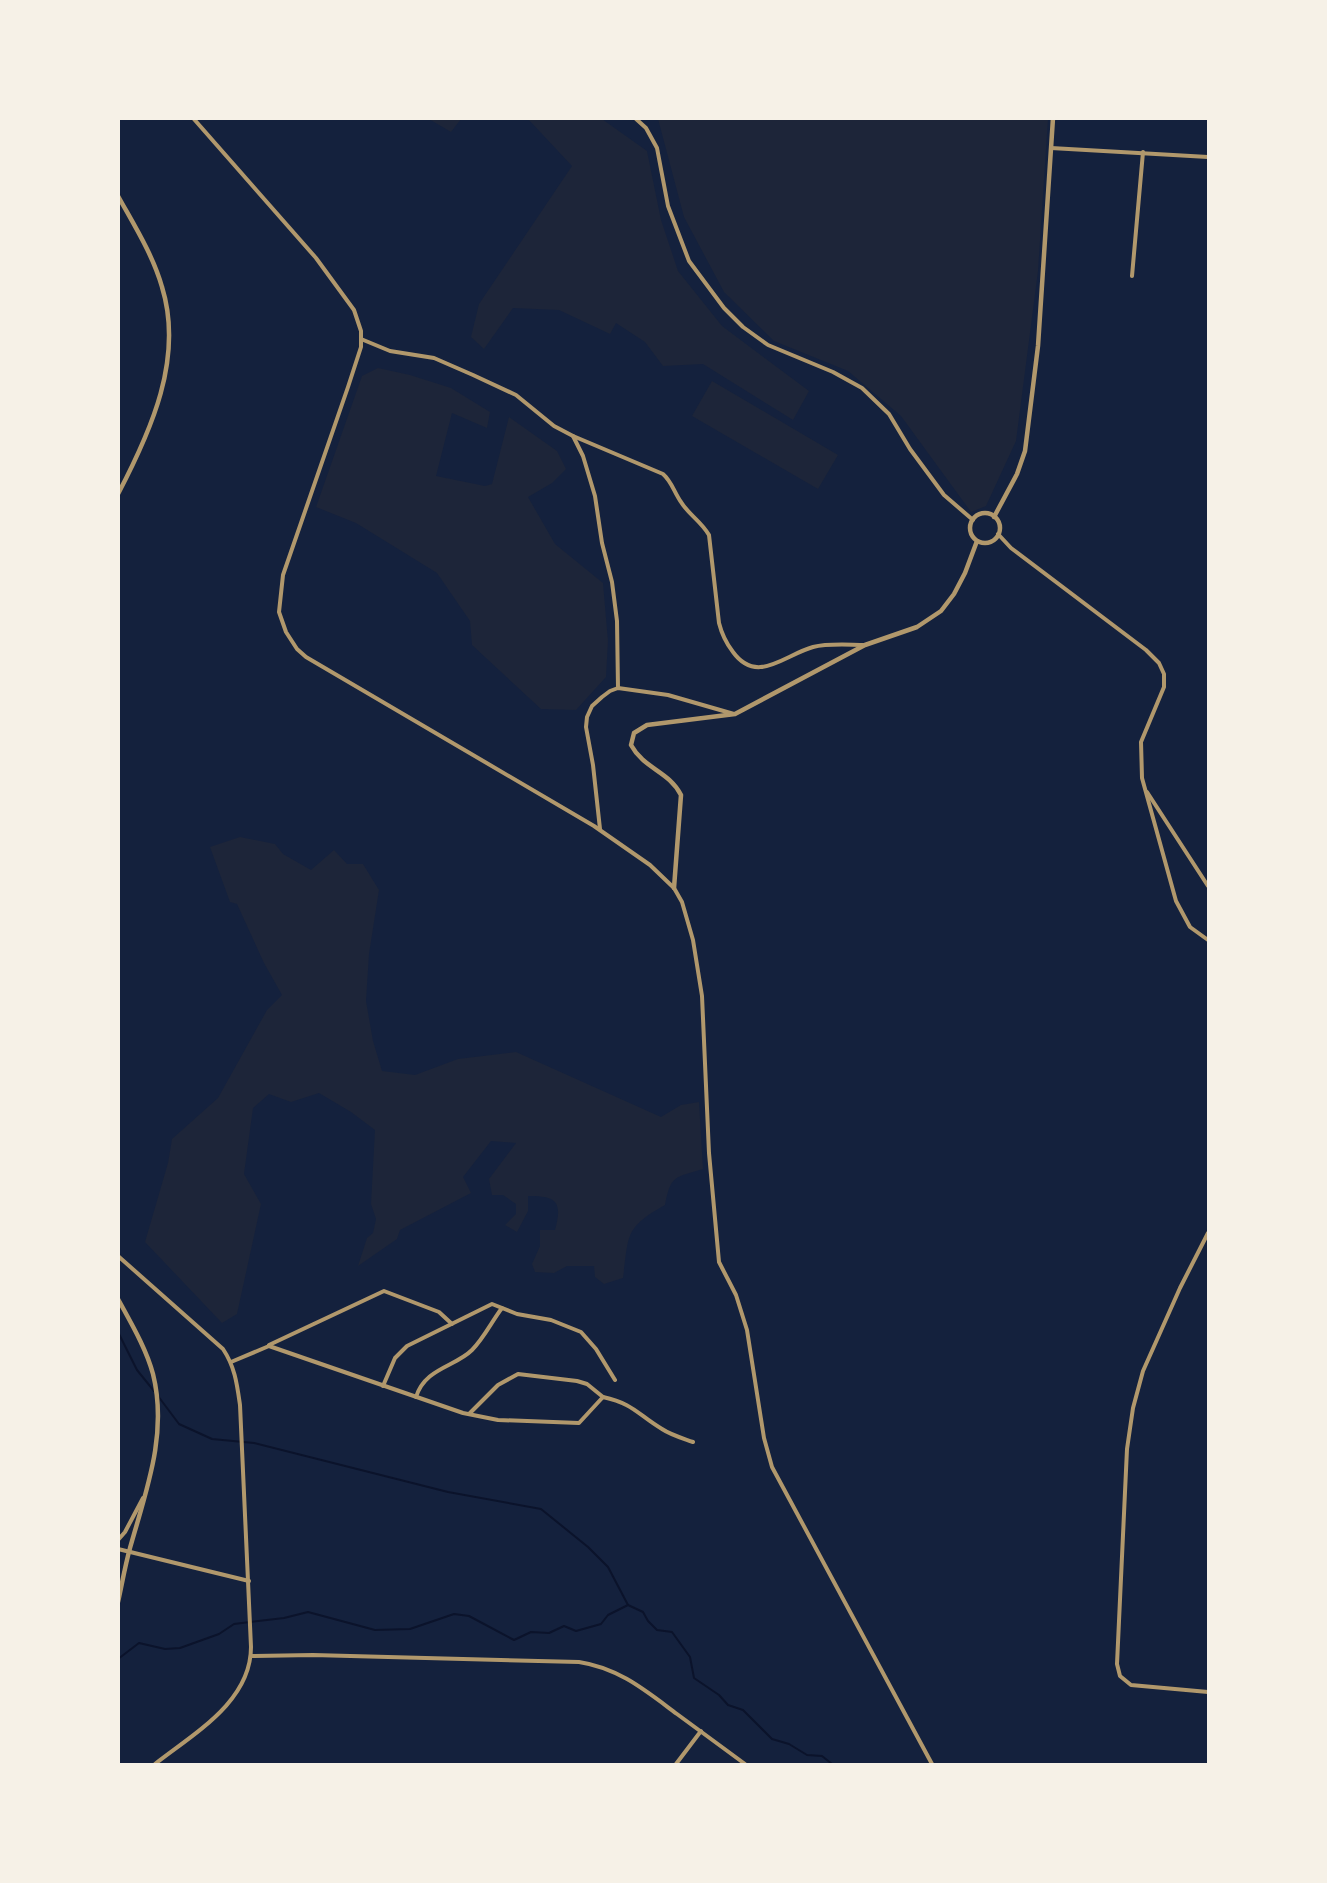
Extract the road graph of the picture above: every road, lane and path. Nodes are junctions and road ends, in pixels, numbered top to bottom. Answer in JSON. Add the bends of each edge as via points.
{"nodes":[{"id":1,"x":193,"y":118,"type":"edge"},
{"id":2,"x":635,"y":118,"type":"edge"},
{"id":3,"x":1053,"y":118,"type":"edge"},
{"id":4,"x":1051,"y":148,"type":"junction"},
{"id":5,"x":1143,"y":152,"type":"junction"},
{"id":6,"x":1209,"y":157,"type":"edge"},
{"id":7,"x":118,"y":196,"type":"edge"},
{"id":8,"x":1132,"y":276,"type":"dead end"},
{"id":9,"x":361,"y":339,"type":"junction"},
{"id":10,"x":573,"y":436,"type":"junction"},
{"id":11,"x":118,"y":494,"type":"edge"},
{"id":12,"x":994,"y":517,"type":"junction"},
{"id":13,"x":973,"y":520,"type":"junction"},
{"id":14,"x":998,"y":534,"type":"junction"},
{"id":15,"x":977,"y":541,"type":"junction"},
{"id":16,"x":865,"y":645,"type":"junction"},
{"id":17,"x":618,"y":688,"type":"junction"},
{"id":18,"x":735,"y":714,"type":"junction"},
{"id":19,"x":1145,"y":789,"type":"junction"},
{"id":20,"x":600,"y":830,"type":"junction"},
{"id":21,"x":1209,"y":886,"type":"edge"},
{"id":22,"x":674,"y":888,"type":"junction"},
{"id":23,"x":1209,"y":940,"type":"edge"},
{"id":24,"x":1209,"y":1233,"type":"edge"},
{"id":25,"x":119,"y":1256,"type":"edge"},
{"id":26,"x":118,"y":1299,"type":"edge"},
{"id":27,"x":502,"y":1308,"type":"junction"},
{"id":28,"x":452,"y":1324,"type":"junction"},
{"id":29,"x":268,"y":1346,"type":"junction"},
{"id":30,"x":231,"y":1362,"type":"junction"},
{"id":31,"x":615,"y":1380,"type":"dead end"},
{"id":32,"x":383,"y":1386,"type":"junction"},
{"id":33,"x":416,"y":1397,"type":"junction"},
{"id":34,"x":603,"y":1397,"type":"junction"},
{"id":35,"x":468,"y":1415,"type":"junction"},
{"id":36,"x":693,"y":1442,"type":"dead end"},
{"id":37,"x":146,"y":1492,"type":"junction"},
{"id":38,"x":118,"y":1540,"type":"edge"},
{"id":39,"x":118,"y":1549,"type":"edge"},
{"id":40,"x":129,"y":1552,"type":"junction"},
{"id":41,"x":249,"y":1584,"type":"junction"},
{"id":42,"x":118,"y":1602,"type":"edge"},
{"id":43,"x":252,"y":1656,"type":"junction"},
{"id":44,"x":1209,"y":1692,"type":"edge"},
{"id":45,"x":701,"y":1731,"type":"junction"},
{"id":46,"x":155,"y":1764,"type":"edge"},
{"id":47,"x":676,"y":1764,"type":"edge"},
{"id":48,"x":745,"y":1764,"type":"edge"},
{"id":49,"x":932,"y":1764,"type":"edge"}],
"edges":[{"from":1,"to":9,"type":"street","via":[[316,258],[354,310]]},
{"from":2,"to":13,"type":"street","via":[[657,148],[668,206],[689,261],[724,308],[768,345],[862,388],[889,414],[944,495]]},
{"from":3,"to":4,"type":"street"},
{"from":4,"to":5,"type":"street"},
{"from":4,"to":12,"type":"street","via":[[1038,346],[1025,451]]},
{"from":5,"to":6,"type":"street"},
{"from":5,"to":8,"type":"street"},
{"from":7,"to":11,"type":"street","via":[[163,289],[169,343],[166,374],[152,422]]},
{"from":9,"to":10,"type":"street","via":[[390,351],[434,358],[473,375],[516,395]]},
{"from":9,"to":20,"type":"street","via":[[283,575],[279,612],[286,632],[297,649],[312,661]]},
{"from":10,"to":16,"type":"street","via":[[653,469],[669,480],[681,504],[702,523],[713,556],[714,596],[723,637],[746,665],[754,669],[768,666],[814,647]]},
{"from":10,"to":17,"type":"street","via":[[595,496],[612,582]]},
{"from":12,"to":13,"type":"street","via":[[985,514]]},
{"from":12,"to":14,"type":"street","via":[[999,525]]},
{"from":13,"to":15,"type":"street","via":[[971,534]]},
{"from":14,"to":15,"type":"street","via":[[992,542]]},
{"from":14,"to":19,"type":"street","via":[[1159,663],[1164,687],[1141,742]]},
{"from":15,"to":16,"type":"street","via":[[965,573],[941,611],[917,627]]},
{"from":16,"to":18,"type":"street"},
{"from":17,"to":18,"type":"street","via":[[668,695]]},
{"from":17,"to":20,"type":"street","via":[[592,706],[586,717]]},
{"from":18,"to":22,"type":"street","via":[[647,725],[634,733],[631,746],[636,755],[675,784],[681,795]]},
{"from":19,"to":21,"type":"street"},
{"from":19,"to":23,"type":"street","via":[[1176,901],[1190,927]]},
{"from":20,"to":22,"type":"street","via":[[650,865]]},
{"from":22,"to":49,"type":"street","via":[[693,940],[702,996],[709,1153],[719,1262],[747,1330],[772,1467]]},
{"from":24,"to":44,"type":"street","via":[[1143,1371],[1133,1408],[1126,1461],[1116,1664],[1120,1676],[1131,1685]]},
{"from":25,"to":30,"type":"street","via":[[210,1336]]},
{"from":26,"to":37,"type":"street","via":[[150,1366],[159,1412]]},
{"from":27,"to":28,"type":"street","via":[[492,1304]]},
{"from":27,"to":31,"type":"street","via":[[581,1332]]},
{"from":27,"to":33,"type":"street","via":[[472,1349],[435,1372]]},
{"from":28,"to":29,"type":"street","via":[[439,1312],[384,1291]]},
{"from":28,"to":32,"type":"street","via":[[399,1352]]},
{"from":29,"to":30,"type":"street"},
{"from":29,"to":32,"type":"street"},
{"from":30,"to":41,"type":"street","via":[[240,1405]]},
{"from":32,"to":33,"type":"street"},
{"from":33,"to":35,"type":"street"},
{"from":34,"to":35,"type":"street","via":[[579,1423]]},
{"from":34,"to":35,"type":"street","via":[[578,1381],[518,1374],[498,1385]]},
{"from":34,"to":36,"type":"street","via":[[620,1400],[660,1428]]},
{"from":37,"to":38,"type":"street"},
{"from":37,"to":40,"type":"street"},
{"from":39,"to":40,"type":"street"},
{"from":40,"to":41,"type":"street"},
{"from":40,"to":42,"type":"street"},
{"from":41,"to":43,"type":"street"},
{"from":43,"to":45,"type":"street","via":[[594,1664],[629,1679]]},
{"from":43,"to":46,"type":"street","via":[[245,1679],[225,1707]]},
{"from":45,"to":47,"type":"street"},
{"from":45,"to":48,"type":"street"}]}
